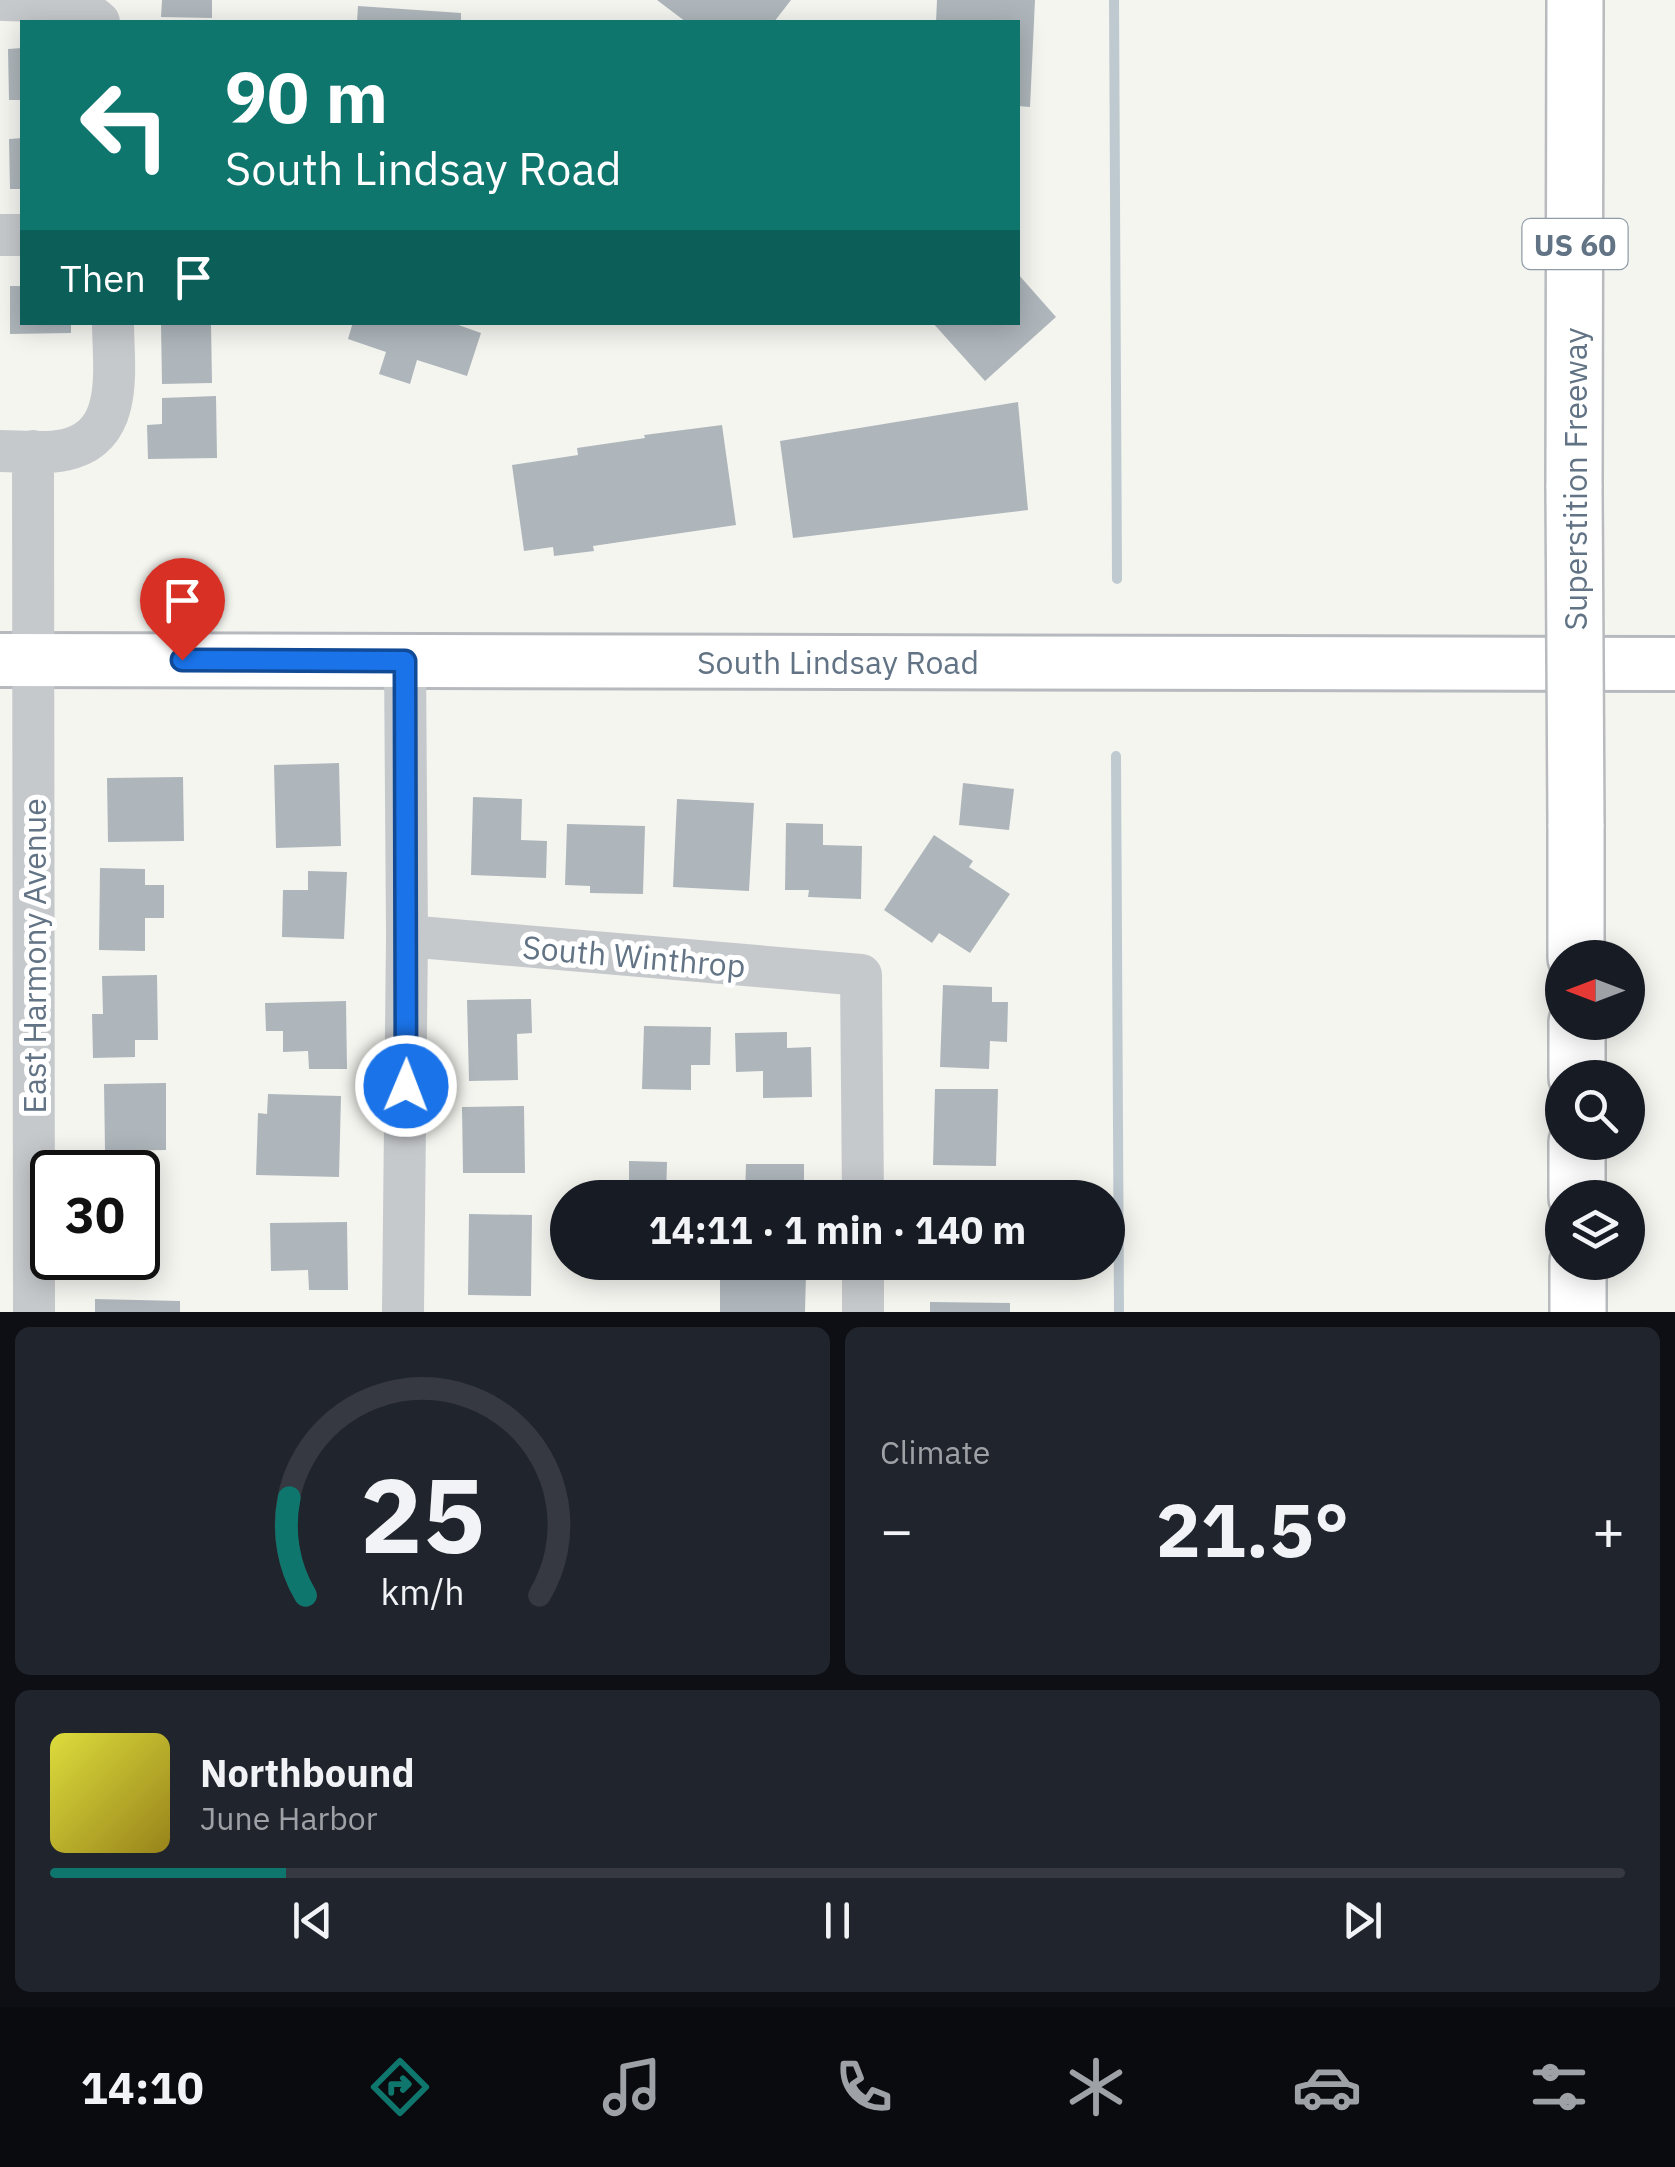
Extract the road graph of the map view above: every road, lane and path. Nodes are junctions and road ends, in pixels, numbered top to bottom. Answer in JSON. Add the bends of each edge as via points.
{"nodes":[{"id":1,"x":3,"y":0,"type":"edge"},
{"id":2,"x":1575,"y":0,"type":"edge"},
{"id":3,"x":98,"y":20,"type":"edge"},
{"id":4,"x":113,"y":325,"type":"edge"},
{"id":5,"x":17,"y":451,"type":"edge"},
{"id":6,"x":17,"y":660,"type":"edge"},
{"id":7,"x":405,"y":661,"type":"junction"},
{"id":8,"x":1675,"y":664,"type":"edge"},
{"id":9,"x":407,"y":936,"type":"junction"},
{"id":10,"x":1576,"y":940,"type":"edge"},
{"id":11,"x":863,"y":1180,"type":"edge"},
{"id":12,"x":863,"y":1280,"type":"edge"},
{"id":13,"x":1578,"y":1280,"type":"edge"},
{"id":14,"x":34,"y":1312,"type":"edge"},
{"id":15,"x":403,"y":1312,"type":"edge"},
{"id":16,"x":864,"y":1312,"type":"edge"},
{"id":17,"x":1578,"y":1312,"type":"edge"}],
"edges":[{"from":1,"to":3,"type":"street","via":[[74,3]]},
{"from":2,"to":10,"type":"highway","name":"Superstition Freeway","number":"US 60","bridge":true},
{"from":4,"to":5,"type":"street","via":[[113,398],[104,422],[71,448]]},
{"from":5,"to":6,"type":"street","name":"East Harmony Avenue"},
{"from":6,"to":7,"type":"main road","name":"South Lindsay Road"},
{"from":6,"to":14,"type":"street","name":"East Harmony Avenue"},
{"from":7,"to":8,"type":"main road","name":"South Lindsay Road"},
{"from":7,"to":9,"type":"street"},
{"from":9,"to":11,"type":"street","name":"South Winthrop","via":[[861,975]]},
{"from":9,"to":15,"type":"street"},
{"from":12,"to":16,"type":"street"},
{"from":13,"to":17,"type":"highway"}]}
